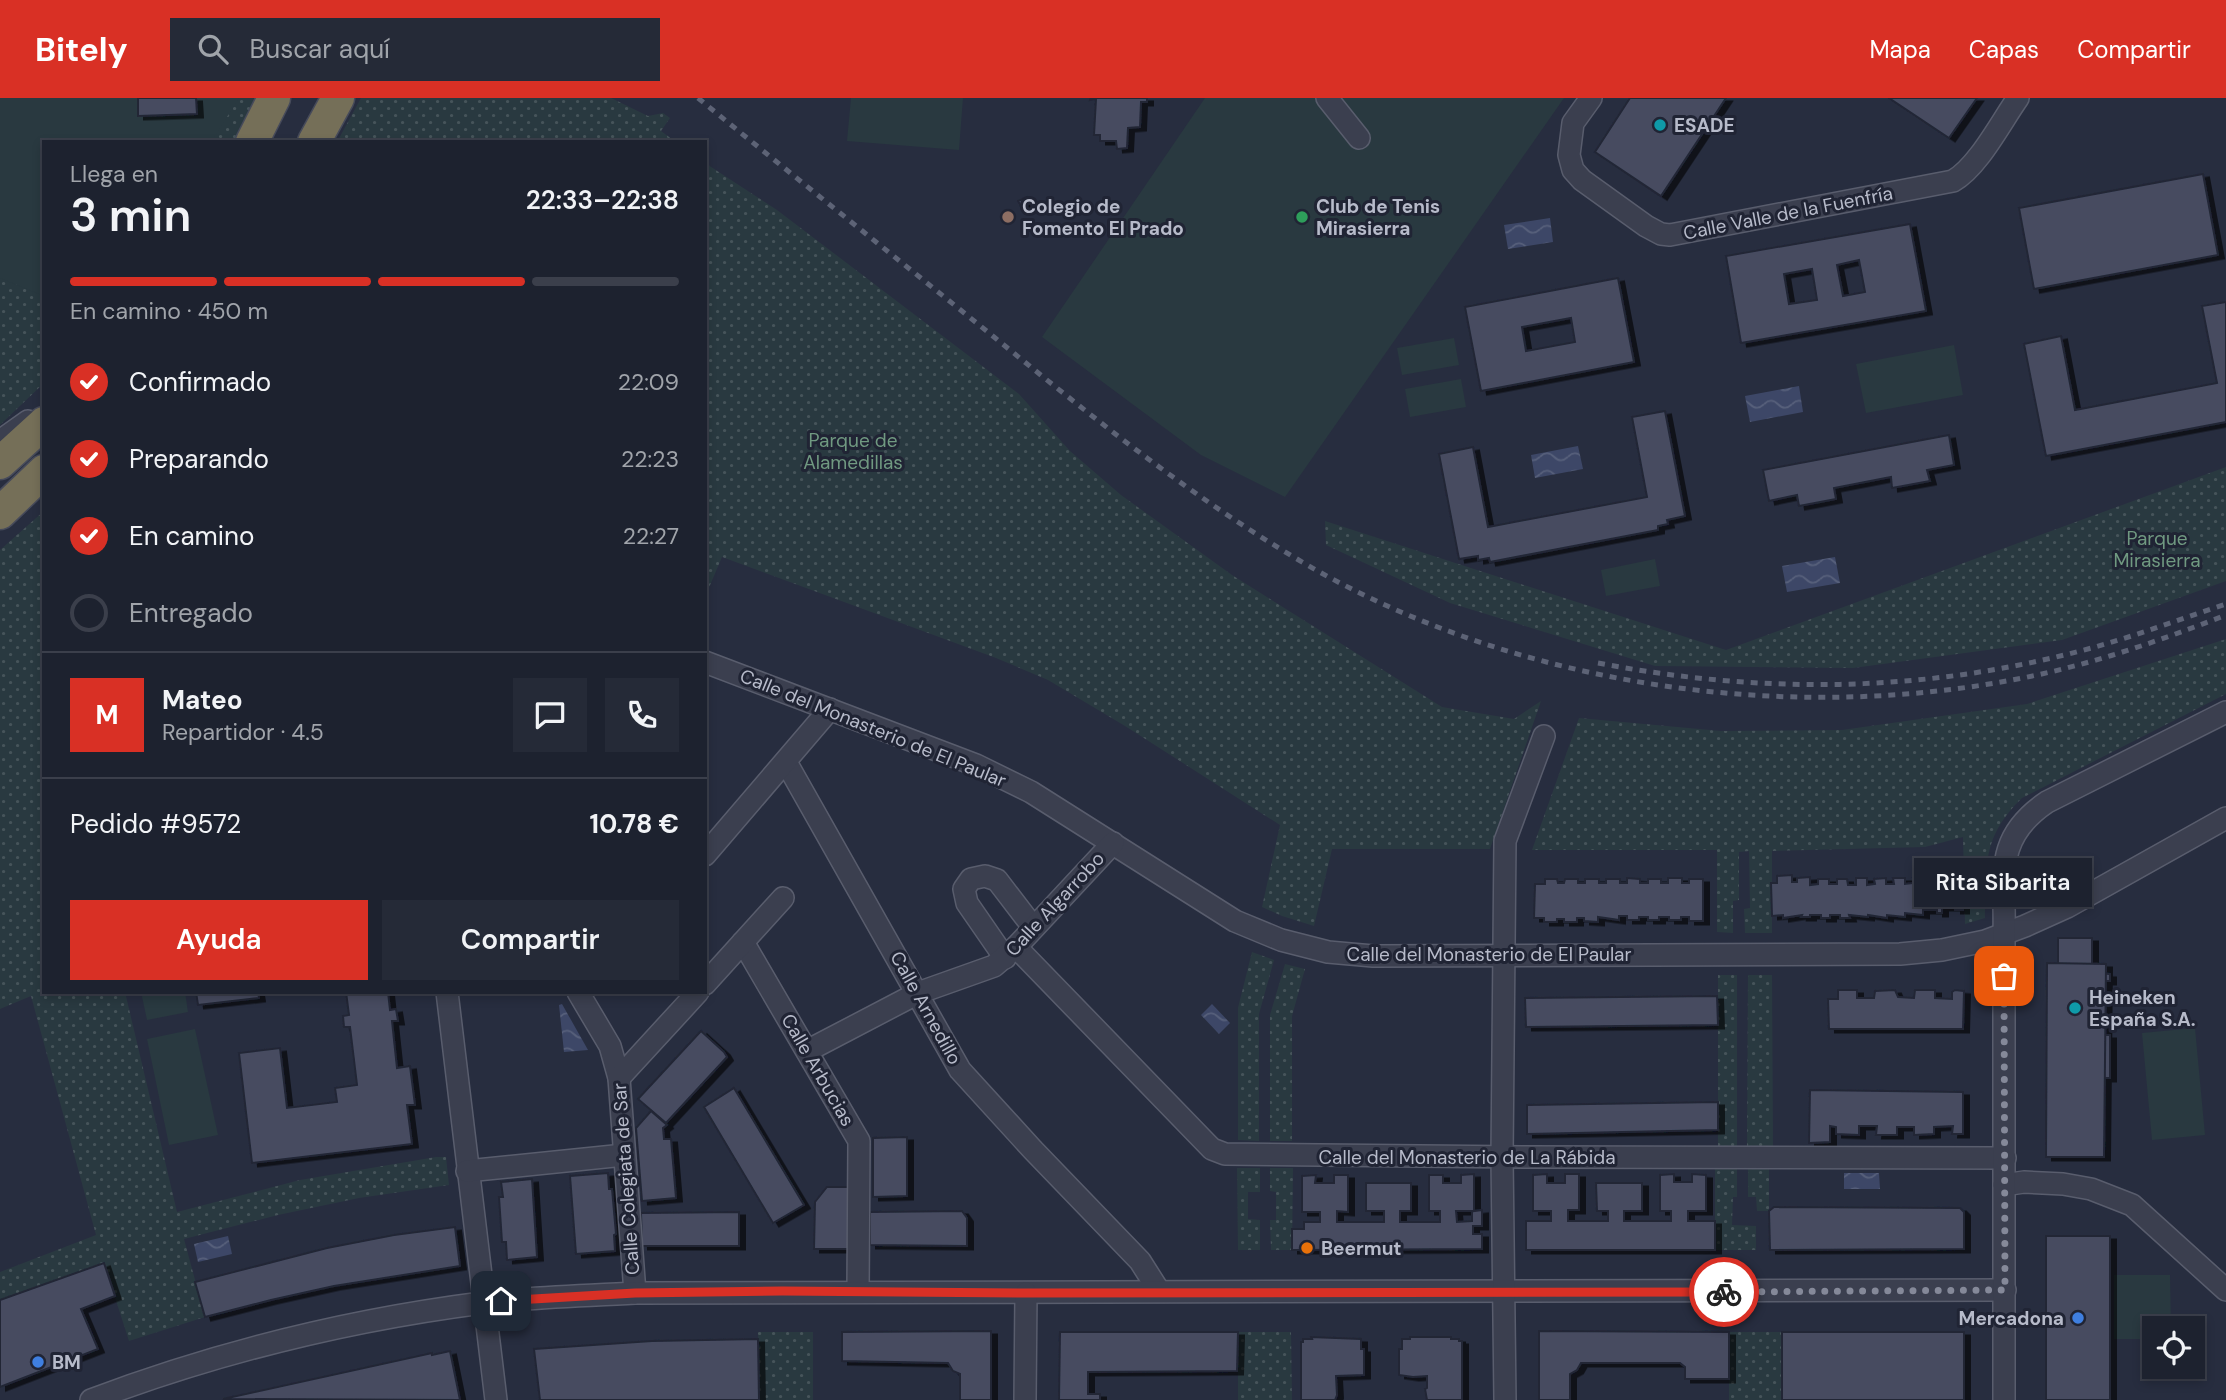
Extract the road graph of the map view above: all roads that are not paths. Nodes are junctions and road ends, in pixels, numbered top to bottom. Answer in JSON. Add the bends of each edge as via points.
{"nodes":[{"id":1,"x":274,"y":98,"type":"edge"},
{"id":2,"x":287,"y":98,"type":"edge"},
{"id":3,"x":318,"y":98,"type":"edge"},
{"id":4,"x":338,"y":98,"type":"edge"},
{"id":5,"x":1327,"y":98,"type":"edge"},
{"id":6,"x":1591,"y":98,"type":"edge"},
{"id":7,"x":2018,"y":98,"type":"edge"},
{"id":8,"x":1359,"y":138,"type":"dead end"},
{"id":9,"x":252,"y":140,"type":"edge"},
{"id":10,"x":266,"y":140,"type":"edge"},
{"id":11,"x":297,"y":140,"type":"edge"},
{"id":12,"x":315,"y":140,"type":"edge"},
{"id":13,"x":42,"y":417,"type":"edge"},
{"id":14,"x":42,"y":425,"type":"edge"},
{"id":15,"x":0,"y":441,"type":"edge"},
{"id":16,"x":0,"y":464,"type":"edge"},
{"id":17,"x":42,"y":473,"type":"edge"},
{"id":18,"x":0,"y":513,"type":"edge"},
{"id":19,"x":707,"y":663,"type":"edge"},
{"id":20,"x":830,"y":709,"type":"junction"},
{"id":21,"x":2226,"y":712,"type":"edge"},
{"id":22,"x":1544,"y":736,"type":"dead end"},
{"id":23,"x":786,"y":762,"type":"junction"},
{"id":24,"x":2226,"y":818,"type":"edge"},
{"id":25,"x":1112,"y":843,"type":"junction"},
{"id":26,"x":707,"y":853,"type":"edge"},
{"id":27,"x":783,"y":898,"type":"dead end"},
{"id":28,"x":1033,"y":927,"type":"junction"},
{"id":29,"x":2004,"y":935,"type":"junction"},
{"id":30,"x":743,"y":942,"type":"junction"},
{"id":31,"x":1010,"y":953,"type":"junction"},
{"id":32,"x":1503,"y":955,"type":"junction"},
{"id":33,"x":707,"y":982,"type":"edge"},
{"id":34,"x":918,"y":993,"type":"junction"},
{"id":35,"x":447,"y":994,"type":"edge"},
{"id":36,"x":581,"y":994,"type":"edge"},
{"id":37,"x":696,"y":994,"type":"edge"},
{"id":38,"x":807,"y":1051,"type":"junction"},
{"id":39,"x":619,"y":1078,"type":"junction"},
{"id":40,"x":624,"y":1155,"type":"junction"},
{"id":41,"x":1502,"y":1157,"type":"junction"},
{"id":42,"x":2005,"y":1158,"type":"junction"},
{"id":43,"x":467,"y":1171,"type":"junction"},
{"id":44,"x":2004,"y":1185,"type":"junction"},
{"id":45,"x":2005,"y":1290,"type":"junction"},
{"id":46,"x":2226,"y":1290,"type":"edge"},
{"id":47,"x":858,"y":1291,"type":"junction"},
{"id":48,"x":1159,"y":1291,"type":"junction"},
{"id":49,"x":1505,"y":1292,"type":"junction"},
{"id":50,"x":635,"y":1293,"type":"junction"},
{"id":51,"x":1026,"y":1293,"type":"junction"},
{"id":52,"x":484,"y":1303,"type":"junction"},
{"id":53,"x":91,"y":1400,"type":"edge"},
{"id":54,"x":496,"y":1400,"type":"edge"},
{"id":55,"x":1026,"y":1400,"type":"edge"},
{"id":56,"x":1505,"y":1400,"type":"edge"},
{"id":57,"x":2004,"y":1400,"type":"edge"}],
"edges":[{"from":1,"to":9,"type":"highway"},
{"from":2,"to":10,"type":"highway"},
{"from":3,"to":11,"type":"highway"},
{"from":4,"to":12,"type":"highway"},
{"from":5,"to":8,"type":"street"},
{"from":6,"to":7,"type":"street","name":"Calle Valle de la Fuenfría","via":[[1573,123],[1569,155],[1573,170],[1646,226],[1671,235],[1953,181],[1976,160]]},
{"from":13,"to":15,"type":"street","via":[[27,421]]},
{"from":14,"to":16,"type":"highway"},
{"from":17,"to":18,"type":"highway"},
{"from":19,"to":20,"type":"street","name":"Calle del Monasterio de El Paular"},
{"from":20,"to":23,"type":"street"},
{"from":20,"to":25,"type":"street","name":"Calle del Monasterio de El Paular","via":[[976,765],[1031,792]]},
{"from":21,"to":29,"type":"street","via":[[2047,802],[2023,820],[2006,854]]},
{"from":22,"to":32,"type":"street","via":[[1505,841]]},
{"from":23,"to":26,"type":"street"},
{"from":23,"to":34,"type":"street","name":"Calle Arnedillo"},
{"from":24,"to":29,"type":"street","name":"Calle del Monasterio de El Paular","via":[[2067,907]]},
{"from":25,"to":28,"type":"street","name":"Calle Algarrobo"},
{"from":25,"to":32,"type":"street","name":"Calle del Monasterio de El Paular","via":[[1235,921],[1281,940],[1328,952],[1373,956]]},
{"from":27,"to":30,"type":"street"},
{"from":28,"to":31,"type":"street","name":"Calle Algarrobo"},
{"from":28,"to":31,"type":"street","name":"Calle del Monasterio de La Rábida","via":[[998,880],[985,876],[971,879],[964,889],[967,903]]},
{"from":29,"to":32,"type":"street","name":"Calle del Monasterio de El Paular","via":[[1942,950],[1900,954]]},
{"from":29,"to":42,"type":"street"},
{"from":30,"to":33,"type":"street"},
{"from":30,"to":38,"type":"street","name":"Calle Arbucias"},
{"from":31,"to":34,"type":"street","name":"Calle Algarrobo","via":[[995,966]]},
{"from":31,"to":41,"type":"street","name":"Calle del Monasterio de La Rábida","via":[[1217,1152]]},
{"from":32,"to":41,"type":"street"},
{"from":34,"to":38,"type":"street","name":"Calle Algarrobo"},
{"from":34,"to":48,"type":"street","name":"Calle Arnedillo","via":[[960,1070],[1140,1261]]},
{"from":35,"to":43,"type":"street"},
{"from":36,"to":39,"type":"street","name":"Calle Colegiata de Sar","via":[[610,1046]]},
{"from":37,"to":39,"type":"street"},
{"from":38,"to":47,"type":"street","name":"Calle Arbucias","via":[[859,1141]]},
{"from":39,"to":40,"type":"street","name":"Calle Colegiata de Sar"},
{"from":40,"to":43,"type":"street"},
{"from":40,"to":50,"type":"street","name":"Calle Colegiata de Sar"},
{"from":41,"to":42,"type":"street","name":"Calle del Monasterio de La Rábida"},
{"from":41,"to":49,"type":"street"},
{"from":42,"to":44,"type":"street"},
{"from":43,"to":52,"type":"street"},
{"from":44,"to":45,"type":"street"},
{"from":44,"to":46,"type":"street","via":[[2063,1184],[2132,1205]]},
{"from":45,"to":49,"type":"street"},
{"from":45,"to":57,"type":"street"},
{"from":47,"to":50,"type":"street"},
{"from":47,"to":51,"type":"street"},
{"from":48,"to":49,"type":"street"},
{"from":48,"to":51,"type":"street"},
{"from":49,"to":56,"type":"street"},
{"from":50,"to":52,"type":"street"},
{"from":51,"to":55,"type":"street"},
{"from":52,"to":53,"type":"street","via":[[278,1341],[152,1377]]},
{"from":52,"to":54,"type":"street"}]}
